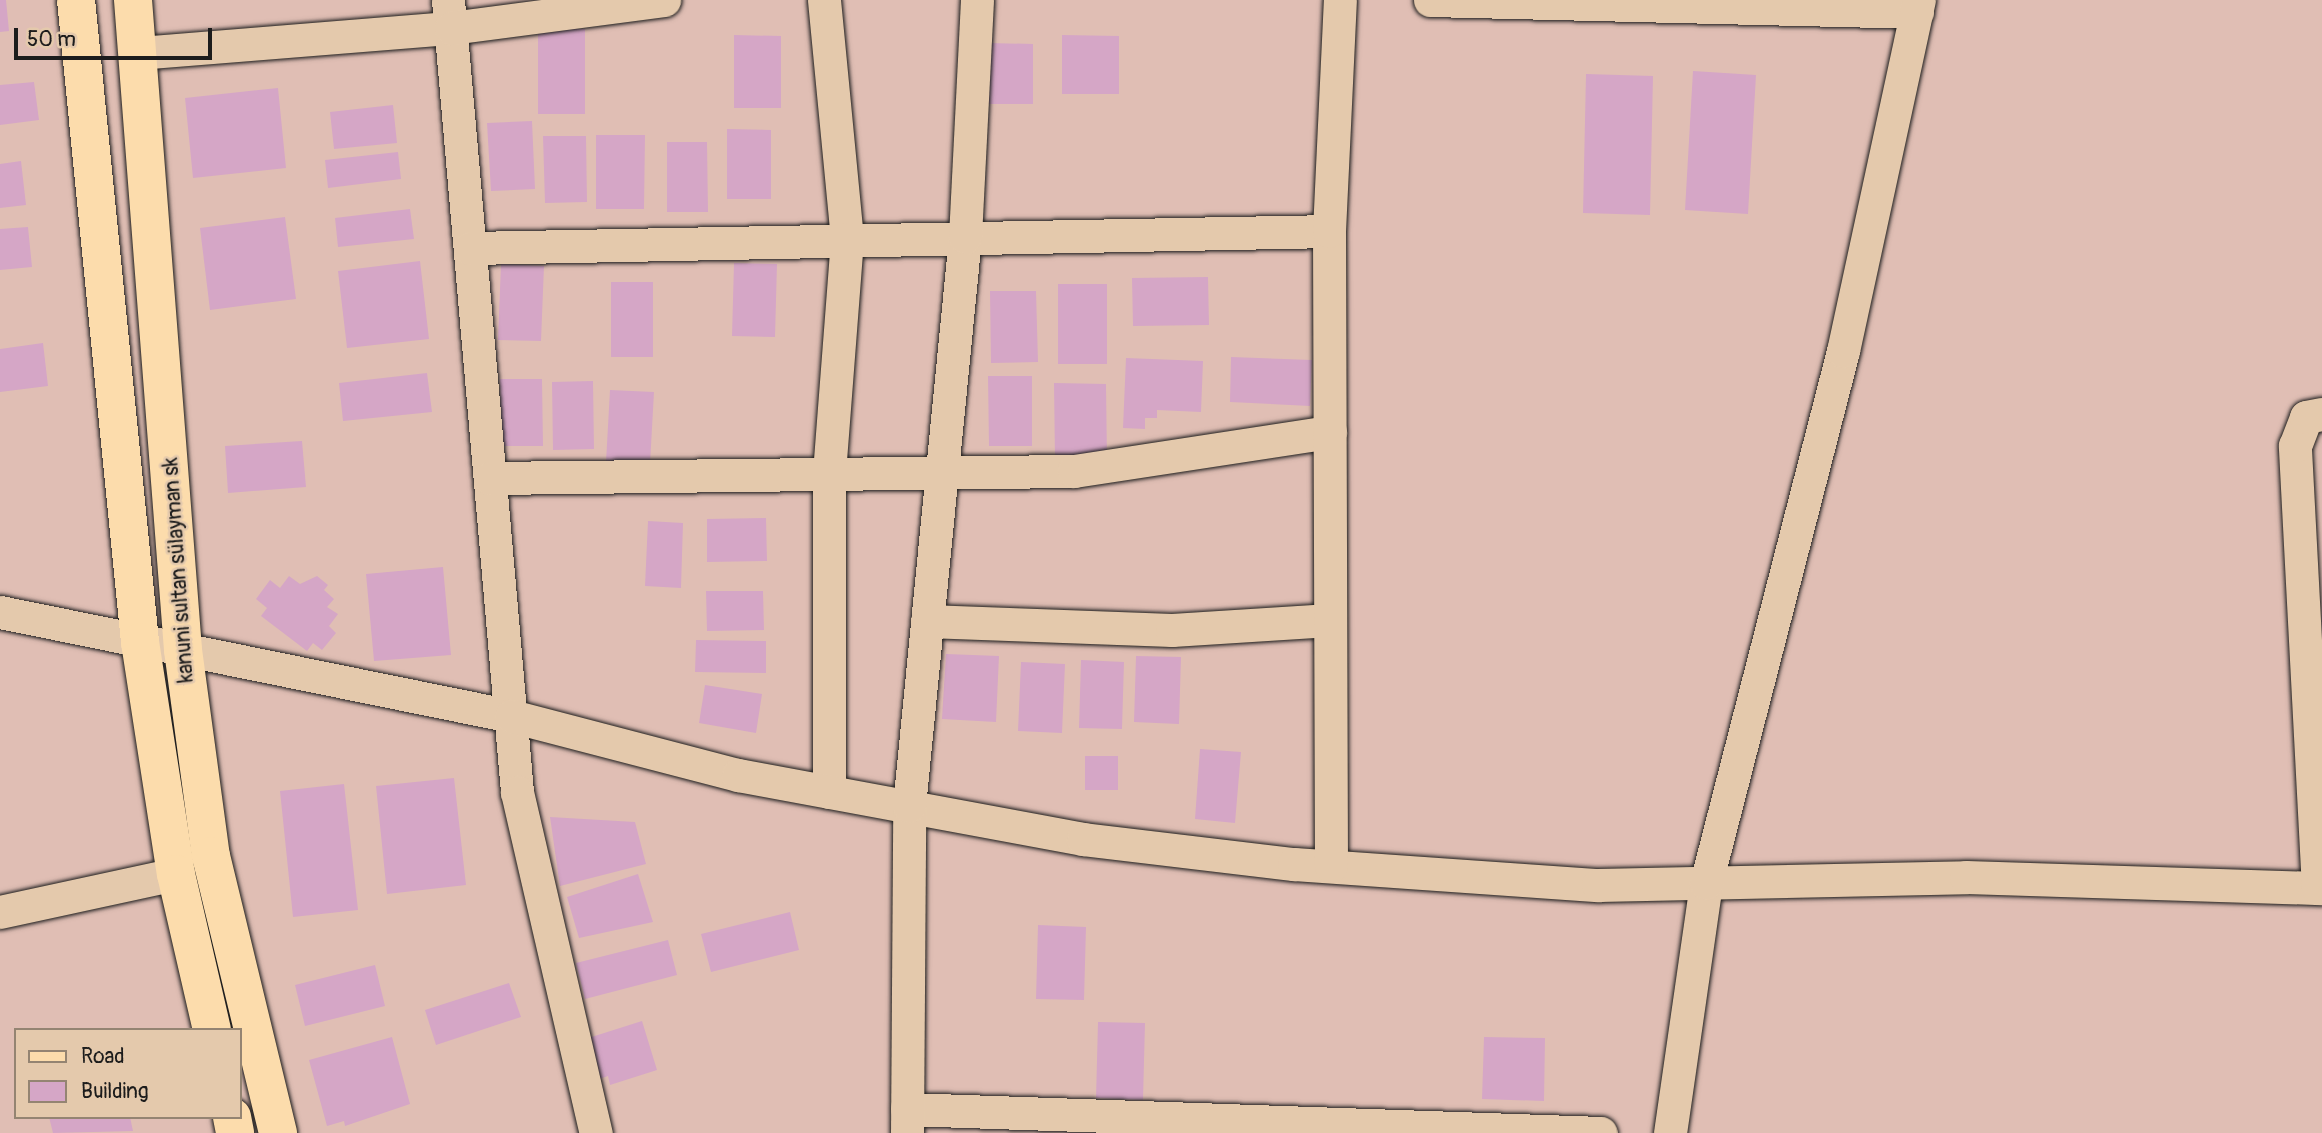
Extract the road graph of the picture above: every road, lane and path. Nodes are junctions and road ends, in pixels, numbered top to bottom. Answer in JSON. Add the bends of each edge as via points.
{"nodes":[{"id":1,"x":76,"y":0,"type":"edge"},
{"id":2,"x":133,"y":0,"type":"edge"},
{"id":3,"x":664,"y":0,"type":"edge"},
{"id":4,"x":824,"y":0,"type":"edge"},
{"id":5,"x":977,"y":0,"type":"edge"},
{"id":6,"x":1340,"y":0,"type":"edge"},
{"id":7,"x":1430,"y":0,"type":"edge"},
{"id":8,"x":1695,"y":3,"type":"edge"},
{"id":9,"x":1918,"y":6,"type":"edge"},
{"id":10,"x":449,"y":14,"type":"edge"},
{"id":11,"x":138,"y":53,"type":"junction"},
{"id":12,"x":1329,"y":231,"type":"junction"},
{"id":13,"x":965,"y":237,"type":"junction"},
{"id":14,"x":847,"y":239,"type":"junction"},
{"id":15,"x":470,"y":248,"type":"junction"},
{"id":16,"x":2322,"y":414,"type":"edge"},
{"id":17,"x":1330,"y":432,"type":"junction"},
{"id":18,"x":941,"y":472,"type":"junction"},
{"id":19,"x":829,"y":473,"type":"junction"},
{"id":20,"x":491,"y":478,"type":"junction"},
{"id":21,"x":0,"y":612,"type":"edge"},
{"id":22,"x":1330,"y":620,"type":"junction"},
{"id":23,"x":927,"y":621,"type":"junction"},
{"id":24,"x":140,"y":642,"type":"junction"},
{"id":25,"x":183,"y":650,"type":"junction"},
{"id":26,"x":512,"y":716,"type":"junction"},
{"id":27,"x":829,"y":792,"type":"junction"},
{"id":28,"x":909,"y":806,"type":"junction"},
{"id":29,"x":1331,"y":866,"type":"junction"},
{"id":30,"x":176,"y":874,"type":"junction"},
{"id":31,"x":1706,"y":883,"type":"junction"},
{"id":32,"x":2320,"y":888,"type":"edge"},
{"id":33,"x":0,"y":912,"type":"edge"},
{"id":34,"x":212,"y":1028,"type":"edge"},
{"id":35,"x":907,"y":1121,"type":"edge"},
{"id":36,"x":278,"y":1133,"type":"edge"},
{"id":37,"x":596,"y":1133,"type":"edge"},
{"id":38,"x":1601,"y":1133,"type":"edge"},
{"id":39,"x":1670,"y":1133,"type":"edge"}],
"edges":[{"from":1,"to":24,"type":"main road"},
{"from":2,"to":11,"type":"main road","name":"kanuni sultan sülayman sk"},
{"from":3,"to":10,"type":"street"},
{"from":4,"to":14,"type":"street"},
{"from":5,"to":13,"type":"street"},
{"from":6,"to":12,"type":"street"},
{"from":7,"to":8,"type":"street"},
{"from":8,"to":9,"type":"street"},
{"from":9,"to":31,"type":"street","via":[[1843,351]]},
{"from":10,"to":11,"type":"street"},
{"from":10,"to":15,"type":"street"},
{"from":11,"to":25,"type":"main road","name":"kanuni sultan sülayman sk"},
{"from":12,"to":13,"type":"street"},
{"from":12,"to":17,"type":"street"},
{"from":13,"to":14,"type":"street"},
{"from":13,"to":18,"type":"street"},
{"from":14,"to":15,"type":"street"},
{"from":14,"to":19,"type":"street"},
{"from":15,"to":20,"type":"street","via":[[477,382]]},
{"from":16,"to":32,"type":"street","via":[[2306,417],[2295,446]]},
{"from":17,"to":18,"type":"street","via":[[1074,471]]},
{"from":17,"to":22,"type":"street"},
{"from":18,"to":19,"type":"street"},
{"from":18,"to":23,"type":"street"},
{"from":19,"to":20,"type":"street"},
{"from":19,"to":27,"type":"street"},
{"from":20,"to":26,"type":"street"},
{"from":21,"to":24,"type":"street"},
{"from":22,"to":23,"type":"street","via":[[1172,630]]},
{"from":22,"to":29,"type":"street"},
{"from":23,"to":28,"type":"street"},
{"from":24,"to":25,"type":"street"},
{"from":24,"to":30,"type":"main road"},
{"from":25,"to":26,"type":"street"},
{"from":25,"to":36,"type":"main road","name":"kanuni sultan sülayman sk","via":[[211,856]]},
{"from":26,"to":27,"type":"street"},
{"from":26,"to":37,"type":"street","via":[[517,792]]},
{"from":27,"to":28,"type":"street"},
{"from":28,"to":29,"type":"street","via":[[1083,839]]},
{"from":28,"to":35,"type":"street"},
{"from":29,"to":31,"type":"street","via":[[1598,885]]},
{"from":30,"to":33,"type":"street"},
{"from":30,"to":34,"type":"main road"},
{"from":31,"to":32,"type":"street","via":[[1966,877]]},
{"from":31,"to":39,"type":"street"},
{"from":35,"to":38,"type":"street"}]}
